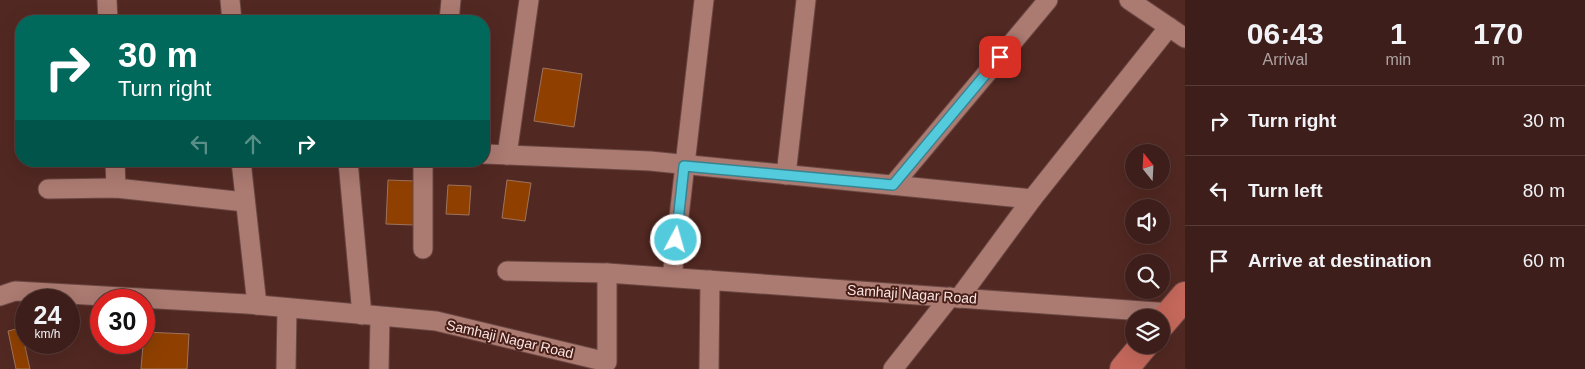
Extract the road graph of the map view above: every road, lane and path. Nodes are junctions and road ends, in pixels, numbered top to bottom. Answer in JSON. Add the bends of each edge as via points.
{"nodes":[{"id":1,"x":106,"y":0,"type":"edge"},
{"id":2,"x":230,"y":0,"type":"edge"},
{"id":3,"x":451,"y":0,"type":"edge"},
{"id":4,"x":528,"y":0,"type":"edge"},
{"id":5,"x":704,"y":0,"type":"edge"},
{"id":6,"x":806,"y":0,"type":"edge"},
{"id":7,"x":1048,"y":0,"type":"edge"},
{"id":8,"x":1129,"y":0,"type":"edge"},
{"id":9,"x":107,"y":15,"type":"edge"},
{"id":10,"x":231,"y":15,"type":"edge"},
{"id":11,"x":450,"y":15,"type":"edge"},
{"id":12,"x":1169,"y":27,"type":"junction"},
{"id":13,"x":1185,"y":38,"type":"edge"},
{"id":14,"x":490,"y":154,"type":"edge"},
{"id":15,"x":507,"y":155,"type":"junction"},
{"id":16,"x":684,"y":166,"type":"junction"},
{"id":17,"x":115,"y":167,"type":"edge"},
{"id":18,"x":242,"y":167,"type":"edge"},
{"id":19,"x":349,"y":167,"type":"edge"},
{"id":20,"x":424,"y":167,"type":"edge"},
{"id":21,"x":786,"y":175,"type":"junction"},
{"id":22,"x":893,"y":185,"type":"junction"},
{"id":23,"x":116,"y":188,"type":"junction"},
{"id":24,"x":48,"y":189,"type":"dead end"},
{"id":25,"x":1032,"y":199,"type":"junction"},
{"id":26,"x":245,"y":202,"type":"junction"},
{"id":27,"x":423,"y":249,"type":"dead end"},
{"id":28,"x":507,"y":271,"type":"dead end"},
{"id":29,"x":606,"y":273,"type":"junction"},
{"id":30,"x":672,"y":277,"type":"junction"},
{"id":31,"x":710,"y":280,"type":"junction"},
{"id":32,"x":0,"y":296,"type":"edge"},
{"id":33,"x":955,"y":298,"type":"junction"},
{"id":34,"x":257,"y":305,"type":"junction"},
{"id":35,"x":287,"y":308,"type":"junction"},
{"id":36,"x":1172,"y":311,"type":"edge"},
{"id":37,"x":371,"y":316,"type":"junction"},
{"id":38,"x":1136,"y":354,"type":"edge"},
{"id":39,"x":605,"y":365,"type":"edge"},
{"id":40,"x":286,"y":369,"type":"edge"},
{"id":41,"x":379,"y":369,"type":"edge"},
{"id":42,"x":709,"y":369,"type":"edge"},
{"id":43,"x":893,"y":369,"type":"edge"},
{"id":44,"x":1124,"y":369,"type":"edge"}],
"edges":[{"from":1,"to":9,"type":"street"},
{"from":2,"to":10,"type":"street"},
{"from":3,"to":11,"type":"street"},
{"from":4,"to":15,"type":"street"},
{"from":5,"to":16,"type":"street"},
{"from":6,"to":21,"type":"street"},
{"from":7,"to":22,"type":"street"},
{"from":8,"to":12,"type":"street"},
{"from":12,"to":13,"type":"street"},
{"from":12,"to":25,"type":"street"},
{"from":14,"to":15,"type":"street"},
{"from":15,"to":16,"type":"street","via":[[650,161]]},
{"from":16,"to":21,"type":"street"},
{"from":16,"to":30,"type":"street"},
{"from":17,"to":23,"type":"street"},
{"from":18,"to":26,"type":"street"},
{"from":19,"to":37,"type":"street"},
{"from":20,"to":27,"type":"street"},
{"from":21,"to":22,"type":"street"},
{"from":22,"to":25,"type":"street"},
{"from":23,"to":24,"type":"street"},
{"from":23,"to":26,"type":"street"},
{"from":25,"to":33,"type":"street"},
{"from":26,"to":34,"type":"street"},
{"from":28,"to":29,"type":"street"},
{"from":29,"to":30,"type":"street","name":"Samhaji Nagar Road"},
{"from":29,"to":39,"type":"street","name":"Samhaji Nagar Road"},
{"from":30,"to":31,"type":"street","name":"Samhaji Nagar Road"},
{"from":31,"to":33,"type":"street","name":"Samhaji Nagar Road"},
{"from":31,"to":42,"type":"street"},
{"from":32,"to":34,"type":"street","name":"Samhaji Nagar Road","via":[[15,291]]},
{"from":33,"to":36,"type":"street","name":"Samhaji Nagar Road"},
{"from":33,"to":43,"type":"street"},
{"from":34,"to":35,"type":"street","name":"Samhaji Nagar Road"},
{"from":35,"to":37,"type":"street","name":"Samhaji Nagar Road"},
{"from":35,"to":40,"type":"street"},
{"from":37,"to":39,"type":"street","name":"Samhaji Nagar Road","via":[[436,322]]},
{"from":37,"to":41,"type":"street"},
{"from":38,"to":44,"type":"main road"}]}
